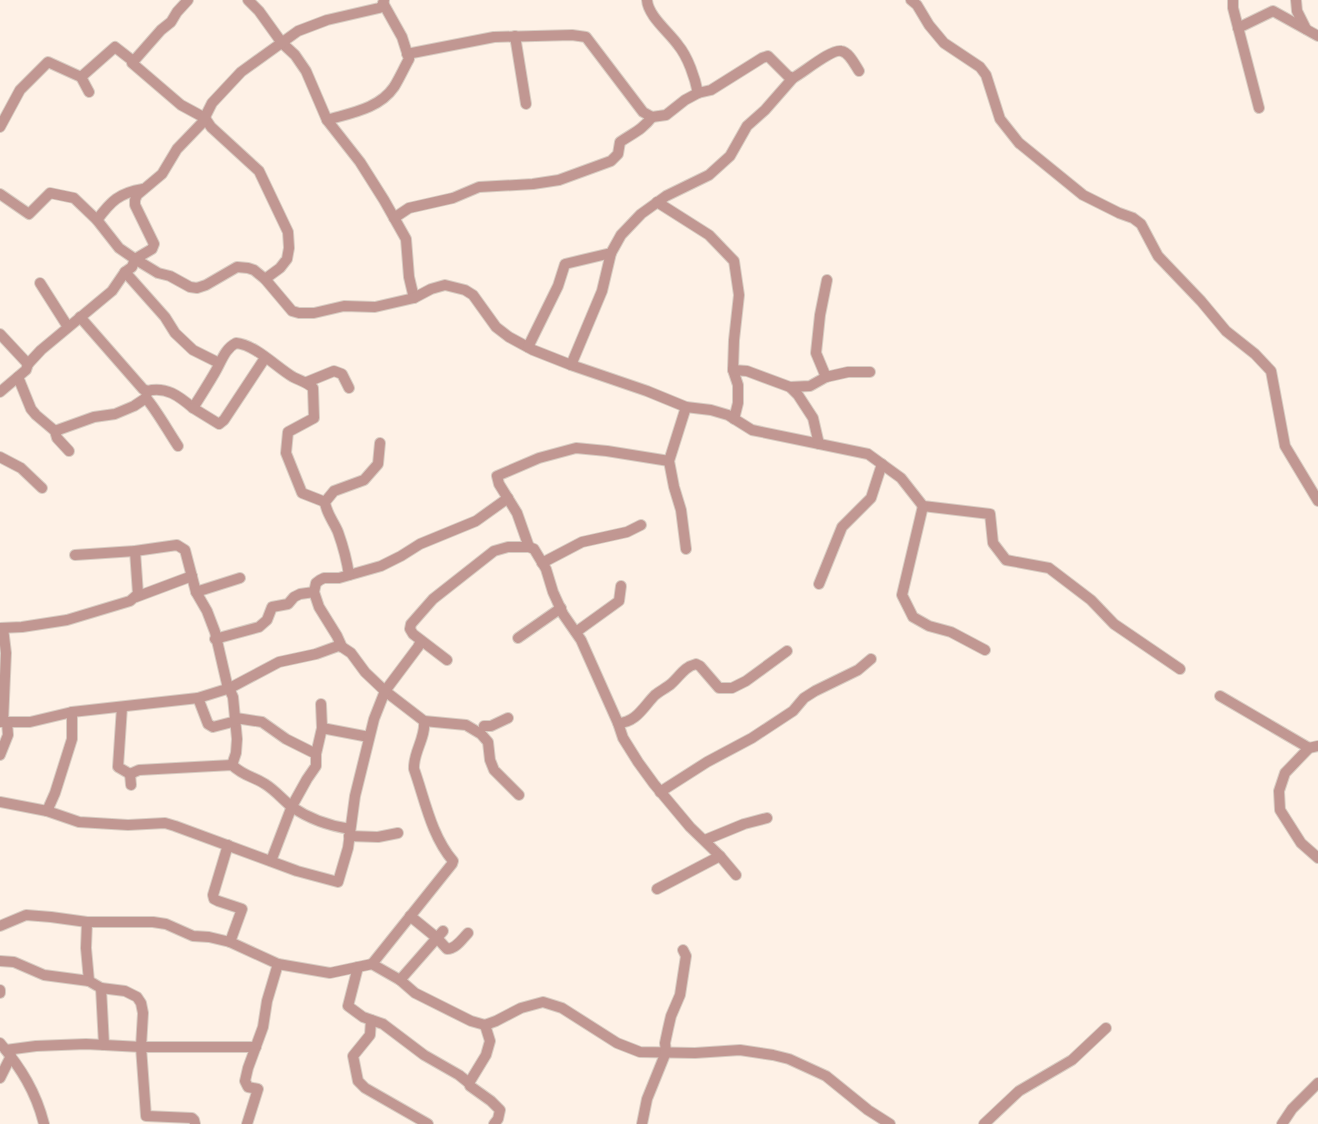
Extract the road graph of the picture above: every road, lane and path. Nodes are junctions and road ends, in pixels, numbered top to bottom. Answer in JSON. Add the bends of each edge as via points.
{"nodes":[{"id":1,"x":188,"y":0,"type":"edge"},
{"id":2,"x":248,"y":0,"type":"edge"},
{"id":3,"x":647,"y":0,"type":"edge"},
{"id":4,"x":911,"y":0,"type":"edge"},
{"id":5,"x":1233,"y":0,"type":"edge"},
{"id":6,"x":1296,"y":0,"type":"edge"},
{"id":7,"x":383,"y":2,"type":"edge"},
{"id":8,"x":1238,"y":28,"type":"junction"},
{"id":9,"x":1306,"y":30,"type":"junction"},
{"id":10,"x":515,"y":36,"type":"junction"},
{"id":11,"x":1318,"y":36,"type":"edge"},
{"id":12,"x":282,"y":43,"type":"junction"},
{"id":13,"x":407,"y":54,"type":"junction"},
{"id":14,"x":133,"y":61,"type":"junction"},
{"id":15,"x":859,"y":71,"type":"dead end"},
{"id":16,"x":81,"y":77,"type":"junction"},
{"id":17,"x":793,"y":78,"type":"junction"},
{"id":18,"x":89,"y":92,"type":"dead end"},
{"id":19,"x":698,"y":93,"type":"junction"},
{"id":20,"x":526,"y":104,"type":"dead end"},
{"id":21,"x":1259,"y":108,"type":"dead end"},
{"id":22,"x":652,"y":117,"type":"junction"},
{"id":23,"x":205,"y":118,"type":"junction"},
{"id":24,"x":327,"y":120,"type":"junction"},
{"id":25,"x":0,"y":127,"type":"edge"},
{"id":26,"x":143,"y":189,"type":"junction"},
{"id":27,"x":0,"y":194,"type":"edge"},
{"id":28,"x":657,"y":202,"type":"junction"},
{"id":29,"x":394,"y":218,"type":"junction"},
{"id":30,"x":97,"y":220,"type":"junction"},
{"id":31,"x":611,"y":253,"type":"junction"},
{"id":32,"x":135,"y":259,"type":"junction"},
{"id":33,"x":125,"y":272,"type":"junction"},
{"id":34,"x":266,"y":279,"type":"junction"},
{"id":35,"x":828,"y":280,"type":"dead end"},
{"id":36,"x":40,"y":283,"type":"dead end"},
{"id":37,"x":414,"y":298,"type":"junction"},
{"id":38,"x":80,"y":317,"type":"junction"},
{"id":39,"x":68,"y":327,"type":"junction"},
{"id":40,"x":0,"y":334,"type":"edge"},
{"id":41,"x":528,"y":346,"type":"junction"},
{"id":42,"x":265,"y":358,"type":"junction"},
{"id":43,"x":219,"y":363,"type":"junction"},
{"id":44,"x":28,"y":364,"type":"junction"},
{"id":45,"x":571,"y":365,"type":"junction"},
{"id":46,"x":733,"y":370,"type":"junction"},
{"id":47,"x":870,"y":372,"type":"dead end"},
{"id":48,"x":18,"y":377,"type":"junction"},
{"id":49,"x":826,"y":377,"type":"junction"},
{"id":50,"x":307,"y":382,"type":"junction"},
{"id":51,"x":790,"y":387,"type":"junction"},
{"id":52,"x":349,"y":388,"type":"dead end"},
{"id":53,"x":0,"y":392,"type":"edge"},
{"id":54,"x":146,"y":395,"type":"junction"},
{"id":55,"x":686,"y":407,"type":"junction"},
{"id":56,"x":193,"y":408,"type":"junction"},
{"id":57,"x":734,"y":419,"type":"junction"},
{"id":58,"x":55,"y":431,"type":"junction"},
{"id":59,"x":380,"y":443,"type":"dead end"},
{"id":60,"x":819,"y":444,"type":"junction"},
{"id":61,"x":178,"y":446,"type":"dead end"},
{"id":62,"x":69,"y":451,"type":"dead end"},
{"id":63,"x":0,"y":457,"type":"edge"},
{"id":64,"x":669,"y":462,"type":"junction"},
{"id":65,"x":882,"y":464,"type":"junction"},
{"id":66,"x":42,"y":488,"type":"dead end"},
{"id":67,"x":508,"y":498,"type":"junction"},
{"id":68,"x":1318,"y":501,"type":"edge"},
{"id":69,"x":325,"y":502,"type":"junction"},
{"id":70,"x":923,"y":506,"type":"junction"},
{"id":71,"x":640,"y":525,"type":"dead end"},
{"id":72,"x":529,"y":548,"type":"junction"},
{"id":73,"x":686,"y":549,"type":"dead end"},
{"id":74,"x":135,"y":551,"type":"junction"},
{"id":75,"x":75,"y":555,"type":"dead end"},
{"id":76,"x":542,"y":563,"type":"junction"},
{"id":77,"x":349,"y":575,"type":"junction"},
{"id":78,"x":192,"y":576,"type":"junction"},
{"id":79,"x":240,"y":578,"type":"dead end"},
{"id":80,"x":819,"y":584,"type":"dead end"},
{"id":81,"x":621,"y":586,"type":"dead end"},
{"id":82,"x":196,"y":592,"type":"junction"},
{"id":83,"x":314,"y":592,"type":"junction"},
{"id":84,"x":136,"y":597,"type":"junction"},
{"id":85,"x":561,"y":608,"type":"junction"},
{"id":86,"x":2,"y":628,"type":"edge"},
{"id":87,"x":576,"y":632,"type":"junction"},
{"id":88,"x":518,"y":638,"type":"dead end"},
{"id":89,"x":216,"y":639,"type":"junction"},
{"id":90,"x":420,"y":640,"type":"junction"},
{"id":91,"x":342,"y":647,"type":"junction"},
{"id":92,"x":787,"y":650,"type":"dead end"},
{"id":93,"x":985,"y":650,"type":"dead end"},
{"id":94,"x":871,"y":659,"type":"dead end"},
{"id":95,"x":447,"y":660,"type":"dead end"},
{"id":96,"x":1180,"y":670,"type":"dead end"},
{"id":97,"x":230,"y":688,"type":"junction"},
{"id":98,"x":385,"y":691,"type":"junction"},
{"id":99,"x":1220,"y":696,"type":"dead end"},
{"id":100,"x":198,"y":698,"type":"junction"},
{"id":101,"x":321,"y":704,"type":"dead end"},
{"id":102,"x":122,"y":707,"type":"junction"},
{"id":103,"x":72,"y":712,"type":"junction"},
{"id":104,"x":508,"y":718,"type":"dead end"},
{"id":105,"x":236,"y":720,"type":"junction"},
{"id":106,"x":424,"y":720,"type":"junction"},
{"id":107,"x":3,"y":722,"type":"edge"},
{"id":108,"x":618,"y":723,"type":"junction"},
{"id":109,"x":322,"y":728,"type":"junction"},
{"id":110,"x":479,"y":730,"type":"junction"},
{"id":111,"x":369,"y":737,"type":"junction"},
{"id":112,"x":1314,"y":747,"type":"edge"},
{"id":113,"x":316,"y":754,"type":"junction"},
{"id":114,"x":0,"y":755,"type":"edge"},
{"id":115,"x":232,"y":765,"type":"junction"},
{"id":116,"x":130,"y":774,"type":"junction"},
{"id":117,"x":130,"y":785,"type":"dead end"},
{"id":118,"x":660,"y":792,"type":"junction"},
{"id":119,"x":519,"y":795,"type":"dead end"},
{"id":120,"x":0,"y":802,"type":"edge"},
{"id":121,"x":292,"y":806,"type":"junction"},
{"id":122,"x":47,"y":812,"type":"junction"},
{"id":123,"x":767,"y":818,"type":"dead end"},
{"id":124,"x":349,"y":832,"type":"junction"},
{"id":125,"x":398,"y":834,"type":"dead end"},
{"id":126,"x":705,"y":840,"type":"junction"},
{"id":127,"x":228,"y":845,"type":"junction"},
{"id":128,"x":720,"y":856,"type":"junction"},
{"id":129,"x":1318,"y":858,"type":"edge"},
{"id":130,"x":271,"y":861,"type":"junction"},
{"id":131,"x":736,"y":875,"type":"dead end"},
{"id":132,"x":657,"y":889,"type":"dead end"},
{"id":133,"x":410,"y":916,"type":"junction"},
{"id":134,"x":87,"y":922,"type":"junction"},
{"id":135,"x":0,"y":926,"type":"edge"},
{"id":136,"x":468,"y":933,"type":"dead end"},
{"id":137,"x":440,"y":935,"type":"junction"},
{"id":138,"x":230,"y":942,"type":"junction"},
{"id":139,"x":683,"y":950,"type":"dead end"},
{"id":140,"x":0,"y":961,"type":"edge"},
{"id":141,"x":278,"y":964,"type":"junction"},
{"id":142,"x":372,"y":964,"type":"junction"},
{"id":143,"x":358,"y":967,"type":"junction"},
{"id":144,"x":400,"y":980,"type":"junction"},
{"id":145,"x":89,"y":981,"type":"junction"},
{"id":146,"x":101,"y":988,"type":"junction"},
{"id":147,"x":371,"y":1020,"type":"junction"},
{"id":148,"x":485,"y":1025,"type":"junction"},
{"id":149,"x":1106,"y":1028,"type":"dead end"},
{"id":150,"x":104,"y":1045,"type":"junction"},
{"id":151,"x":141,"y":1047,"type":"junction"},
{"id":152,"x":256,"y":1047,"type":"junction"},
{"id":153,"x":6,"y":1050,"type":"edge"},
{"id":154,"x":666,"y":1052,"type":"junction"},
{"id":155,"x":0,"y":1078,"type":"edge"},
{"id":156,"x":469,"y":1083,"type":"junction"},
{"id":157,"x":1318,"y":1083,"type":"edge"},
{"id":158,"x":44,"y":1124,"type":"edge"},
{"id":159,"x":195,"y":1124,"type":"edge"},
{"id":160,"x":247,"y":1124,"type":"edge"},
{"id":161,"x":428,"y":1124,"type":"edge"},
{"id":162,"x":494,"y":1124,"type":"edge"},
{"id":163,"x":642,"y":1124,"type":"edge"},
{"id":164,"x":890,"y":1124,"type":"edge"},
{"id":165,"x":984,"y":1124,"type":"edge"},
{"id":166,"x":1282,"y":1124,"type":"edge"}],
"edges":[{"from":1,"to":14,"type":"street"},
{"from":2,"to":12,"type":"street"},
{"from":3,"to":19,"type":"street","via":[[648,10],[680,47]]},
{"from":4,"to":68,"type":"street","via":[[944,43],[980,67],[986,75],[1000,119],[1019,143],[1083,195],[1141,224],[1158,256],[1226,331],[1271,371],[1286,446]]},
{"from":5,"to":8,"type":"street"},
{"from":6,"to":9,"type":"street"},
{"from":7,"to":12,"type":"street","via":[[379,8],[327,20],[298,31]]},
{"from":7,"to":13,"type":"street","via":[[402,37]]},
{"from":8,"to":9,"type":"street","via":[[1273,11]]},
{"from":8,"to":21,"type":"street"},
{"from":9,"to":11,"type":"street"},
{"from":10,"to":13,"type":"street"},
{"from":10,"to":20,"type":"street"},
{"from":10,"to":22,"type":"street","via":[[586,37],[643,112]]},
{"from":12,"to":23,"type":"street","via":[[241,72],[212,103]]},
{"from":12,"to":24,"type":"street","via":[[306,71]]},
{"from":13,"to":24,"type":"street","via":[[409,59],[393,88],[383,98],[364,109]]},
{"from":14,"to":16,"type":"street","via":[[115,48]]},
{"from":14,"to":23,"type":"street","via":[[135,67],[181,105]]},
{"from":15,"to":17,"type":"street","via":[[847,54],[840,51],[833,52]]},
{"from":16,"to":18,"type":"street"},
{"from":16,"to":25,"type":"street","via":[[48,62],[20,90]]},
{"from":17,"to":19,"type":"street","via":[[768,56],[711,90]]},
{"from":17,"to":28,"type":"street","via":[[747,126],[730,156],[720,166]]},
{"from":19,"to":22,"type":"street","via":[[666,115]]},
{"from":22,"to":29,"type":"street","via":[[638,132],[620,142],[618,154],[611,161],[559,180],[478,186],[452,198],[409,208]]},
{"from":23,"to":26,"type":"street","via":[[177,149],[162,174]]},
{"from":23,"to":34,"type":"street","via":[[259,170],[288,232],[287,259]]},
{"from":24,"to":29,"type":"street","via":[[360,162]]},
{"from":26,"to":30,"type":"street","via":[[130,191],[110,202]]},
{"from":26,"to":32,"type":"street","via":[[137,195],[135,205],[154,244],[152,249]]},
{"from":27,"to":30,"type":"street","via":[[29,214],[50,194],[74,198]]},
{"from":28,"to":31,"type":"street","via":[[621,235]]},
{"from":28,"to":46,"type":"street","via":[[709,235],[734,261],[739,296]]},
{"from":29,"to":37,"type":"street","via":[[406,240]]},
{"from":30,"to":32,"type":"street","via":[[119,248]]},
{"from":31,"to":41,"type":"street","via":[[564,264],[558,286]]},
{"from":31,"to":45,"type":"street","via":[[602,291]]},
{"from":32,"to":33,"type":"street"},
{"from":32,"to":34,"type":"street","via":[[190,287],[206,286],[237,266],[254,270]]},
{"from":33,"to":38,"type":"street","via":[[112,291]]},
{"from":33,"to":43,"type":"street","via":[[165,316],[175,333],[193,350]]},
{"from":34,"to":37,"type":"street","via":[[292,311],[299,313],[344,306],[375,307]]},
{"from":35,"to":49,"type":"street","via":[[816,353]]},
{"from":36,"to":39,"type":"street"},
{"from":37,"to":41,"type":"street","via":[[445,285],[465,290],[473,295],[496,326]]},
{"from":38,"to":39,"type":"street"},
{"from":38,"to":54,"type":"street"},
{"from":39,"to":44,"type":"street"},
{"from":40,"to":44,"type":"street"},
{"from":41,"to":45,"type":"street"},
{"from":42,"to":43,"type":"street","via":[[236,343]]},
{"from":42,"to":50,"type":"street","via":[[293,377]]},
{"from":42,"to":56,"type":"street","via":[[220,424]]},
{"from":43,"to":56,"type":"street"},
{"from":44,"to":48,"type":"street"},
{"from":45,"to":55,"type":"street"},
{"from":46,"to":51,"type":"street","via":[[747,371]]},
{"from":46,"to":57,"type":"street","via":[[738,385]]},
{"from":47,"to":49,"type":"street"},
{"from":48,"to":53,"type":"street"},
{"from":48,"to":58,"type":"street","via":[[36,416]]},
{"from":49,"to":51,"type":"street","via":[[810,386]]},
{"from":50,"to":52,"type":"street","via":[[334,371],[342,374]]},
{"from":50,"to":69,"type":"street","via":[[313,388],[314,418],[288,432],[286,453],[302,493]]},
{"from":51,"to":60,"type":"street","via":[[812,418]]},
{"from":54,"to":56,"type":"street","via":[[158,388],[178,395]]},
{"from":54,"to":58,"type":"street","via":[[134,406],[115,414],[94,417]]},
{"from":54,"to":61,"type":"street"},
{"from":55,"to":57,"type":"street","via":[[711,410]]},
{"from":55,"to":64,"type":"street"},
{"from":57,"to":60,"type":"street","via":[[752,430]]},
{"from":58,"to":62,"type":"street"},
{"from":59,"to":69,"type":"street","via":[[378,464],[364,480],[334,491]]},
{"from":60,"to":65,"type":"street","via":[[868,454]]},
{"from":63,"to":66,"type":"street","via":[[21,468]]},
{"from":64,"to":67,"type":"street","via":[[576,448],[539,458],[497,476]]},
{"from":64,"to":73,"type":"street","via":[[682,510]]},
{"from":65,"to":70,"type":"street","via":[[901,478]]},
{"from":65,"to":80,"type":"street","via":[[871,498],[842,527]]},
{"from":67,"to":72,"type":"street"},
{"from":67,"to":77,"type":"street","via":[[476,521],[420,544],[381,566]]},
{"from":69,"to":77,"type":"street","via":[[347,560]]},
{"from":70,"to":93,"type":"street","via":[[902,594],[913,616]]},
{"from":70,"to":96,"type":"street","via":[[990,514],[993,543],[1006,560],[1050,568],[1091,600],[1114,624]]},
{"from":71,"to":76,"type":"street","via":[[627,532],[582,542]]},
{"from":72,"to":76,"type":"street","via":[[534,549]]},
{"from":72,"to":90,"type":"street","via":[[508,547],[494,551],[433,599],[411,624],[412,634]]},
{"from":74,"to":75,"type":"street"},
{"from":74,"to":78,"type":"street","via":[[178,545],[186,550]]},
{"from":74,"to":84,"type":"street","via":[[139,585]]},
{"from":76,"to":85,"type":"street"},
{"from":77,"to":83,"type":"street","via":[[320,580]]},
{"from":78,"to":82,"type":"street"},
{"from":78,"to":84,"type":"street"},
{"from":79,"to":82,"type":"street"},
{"from":81,"to":87,"type":"street","via":[[619,601]]},
{"from":82,"to":89,"type":"street","via":[[207,611]]},
{"from":83,"to":89,"type":"street","via":[[300,594],[288,604],[272,607],[267,620],[259,627]]},
{"from":83,"to":91,"type":"street"},
{"from":84,"to":86,"type":"street","via":[[67,620]]},
{"from":85,"to":87,"type":"street"},
{"from":85,"to":88,"type":"street"},
{"from":86,"to":107,"type":"street","via":[[6,653]]},
{"from":87,"to":108,"type":"street"},
{"from":89,"to":97,"type":"street"},
{"from":90,"to":95,"type":"street"},
{"from":90,"to":98,"type":"street"},
{"from":91,"to":97,"type":"street","via":[[279,662]]},
{"from":91,"to":98,"type":"street"},
{"from":92,"to":108,"type":"street","via":[[746,682],[732,688],[719,688],[700,666],[692,665],[655,695],[632,720]]},
{"from":94,"to":118,"type":"street","via":[[852,674],[815,690],[793,711],[752,738]]},
{"from":97,"to":100,"type":"street"},
{"from":97,"to":105,"type":"street"},
{"from":98,"to":106,"type":"street"},
{"from":98,"to":111,"type":"street"},
{"from":99,"to":112,"type":"street"},
{"from":100,"to":102,"type":"street"},
{"from":100,"to":105,"type":"street","via":[[208,724],[213,727]]},
{"from":101,"to":109,"type":"street"},
{"from":102,"to":103,"type":"street"},
{"from":102,"to":116,"type":"street","via":[[118,767]]},
{"from":103,"to":107,"type":"street","via":[[30,722]]},
{"from":103,"to":122,"type":"street","via":[[72,739]]},
{"from":104,"to":110,"type":"street"},
{"from":105,"to":113,"type":"street","via":[[262,722]]},
{"from":105,"to":115,"type":"street","via":[[236,752]]},
{"from":106,"to":110,"type":"street","via":[[455,723]]},
{"from":106,"to":133,"type":"street","via":[[423,739],[414,769],[443,850],[453,861]]},
{"from":107,"to":114,"type":"street","via":[[8,735]]},
{"from":108,"to":118,"type":"street","via":[[623,738]]},
{"from":109,"to":111,"type":"street"},
{"from":109,"to":113,"type":"street"},
{"from":110,"to":119,"type":"street","via":[[488,742],[494,770]]},
{"from":111,"to":124,"type":"street"},
{"from":112,"to":129,"type":"street","via":[[1285,772],[1279,791],[1280,810],[1301,843]]},
{"from":113,"to":121,"type":"street","via":[[316,766]]},
{"from":115,"to":116,"type":"street","via":[[139,770]]},
{"from":115,"to":121,"type":"street","via":[[265,784]]},
{"from":116,"to":117,"type":"street"},
{"from":118,"to":126,"type":"street"},
{"from":120,"to":122,"type":"street"},
{"from":121,"to":124,"type":"street"},
{"from":121,"to":130,"type":"street"},
{"from":122,"to":127,"type":"street","via":[[94,824],[165,823]]},
{"from":123,"to":126,"type":"street"},
{"from":124,"to":125,"type":"street","via":[[378,838]]},
{"from":124,"to":130,"type":"street","via":[[338,882]]},
{"from":126,"to":128,"type":"street"},
{"from":127,"to":130,"type":"street"},
{"from":127,"to":138,"type":"street","via":[[213,895],[218,901],[242,909]]},
{"from":128,"to":131,"type":"street"},
{"from":128,"to":132,"type":"street"},
{"from":133,"to":137,"type":"street"},
{"from":133,"to":142,"type":"street"},
{"from":134,"to":135,"type":"street","via":[[26,915]]},
{"from":134,"to":138,"type":"street","via":[[153,922],[193,936]]},
{"from":134,"to":145,"type":"street"},
{"from":136,"to":137,"type":"street","via":[[451,949],[447,949]]},
{"from":137,"to":144,"type":"street"},
{"from":138,"to":141,"type":"street"},
{"from":139,"to":154,"type":"street","via":[[686,956],[683,978],[671,1016]]},
{"from":140,"to":145,"type":"street","via":[[14,962],[44,975]]},
{"from":141,"to":143,"type":"street","via":[[330,973]]},
{"from":141,"to":152,"type":"street"},
{"from":142,"to":143,"type":"street"},
{"from":142,"to":144,"type":"street"},
{"from":143,"to":147,"type":"street","via":[[348,1006]]},
{"from":144,"to":148,"type":"street","via":[[415,994]]},
{"from":145,"to":146,"type":"street"},
{"from":146,"to":150,"type":"street"},
{"from":146,"to":151,"type":"street","via":[[137,996],[143,1013]]},
{"from":147,"to":156,"type":"street","via":[[383,1024]]},
{"from":147,"to":161,"type":"street","via":[[370,1035],[353,1056],[358,1081]]},
{"from":148,"to":154,"type":"street","via":[[521,1008],[543,1002],[562,1008],[617,1044],[640,1052]]},
{"from":148,"to":156,"type":"street","via":[[490,1041]]},
{"from":149,"to":165,"type":"street","via":[[1072,1060],[1019,1091]]},
{"from":150,"to":151,"type":"street"},
{"from":150,"to":153,"type":"street"},
{"from":151,"to":152,"type":"street"},
{"from":151,"to":159,"type":"street","via":[[146,1116],[192,1118]]},
{"from":152,"to":160,"type":"street","via":[[245,1081],[248,1087],[258,1089]]},
{"from":153,"to":155,"type":"street"},
{"from":153,"to":158,"type":"street","via":[[25,1075]]},
{"from":154,"to":163,"type":"street","via":[[647,1099]]},
{"from":154,"to":164,"type":"street","via":[[740,1050],[790,1059],[826,1076]]},
{"from":156,"to":162,"type":"street","via":[[500,1110]]},
{"from":157,"to":166,"type":"street"}]}
